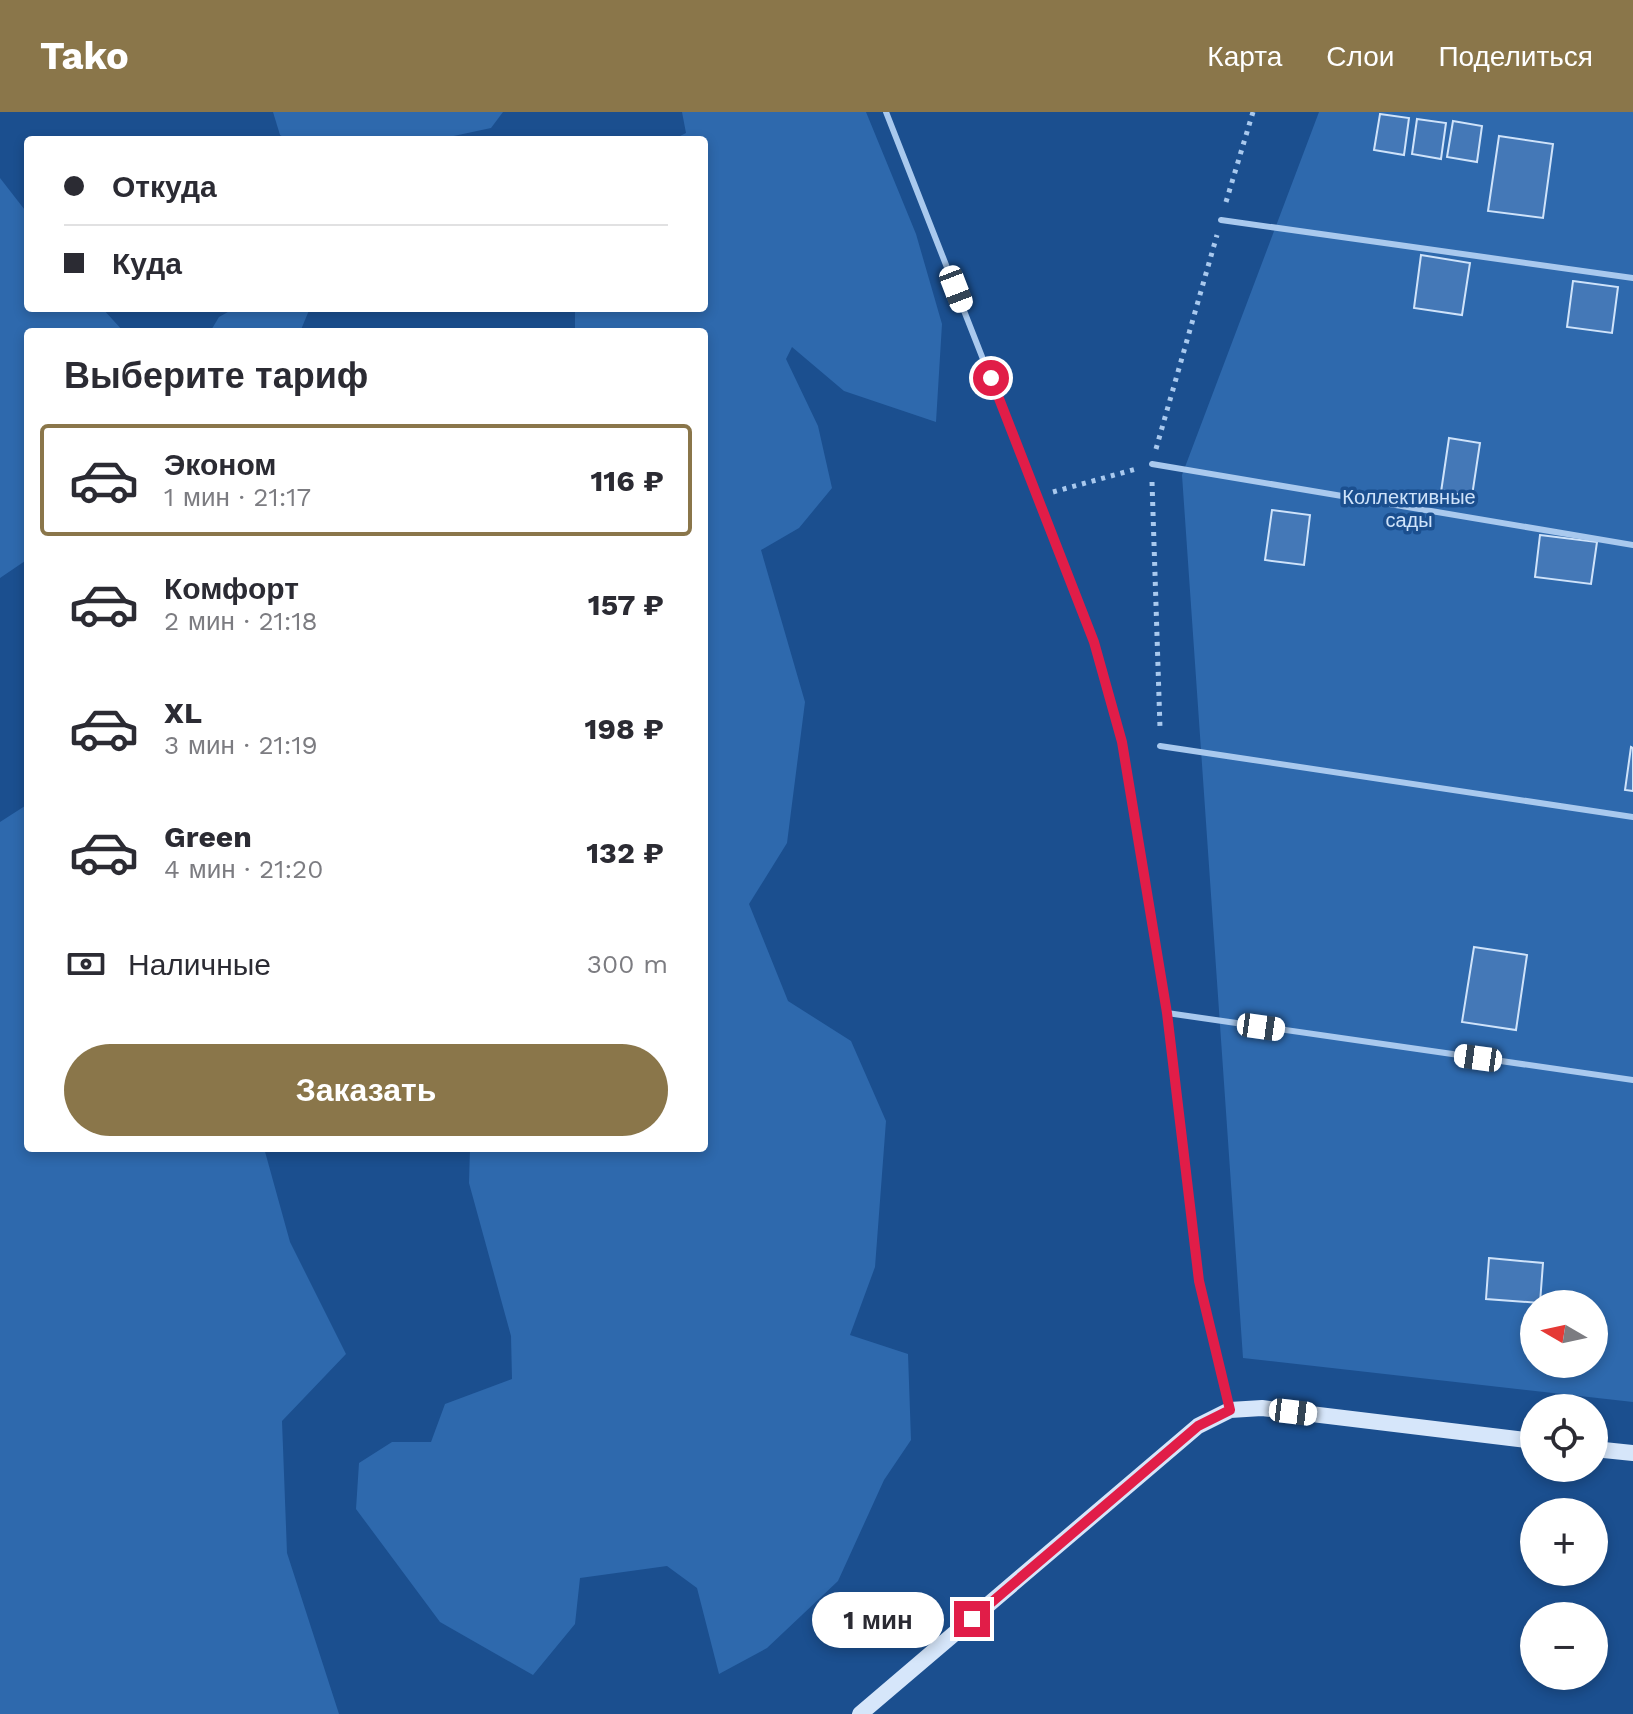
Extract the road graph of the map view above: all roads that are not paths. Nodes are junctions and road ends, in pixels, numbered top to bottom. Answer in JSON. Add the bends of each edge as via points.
{"nodes":[{"id":1,"x":886,"y":112,"type":"edge"},
{"id":2,"x":1221,"y":220,"type":"road end"},
{"id":3,"x":1633,"y":278,"type":"edge"},
{"id":4,"x":1152,"y":464,"type":"road end"},
{"id":5,"x":1633,"y":545,"type":"edge"},
{"id":6,"x":1122,"y":742,"type":"joint"},
{"id":7,"x":1160,"y":746,"type":"road end"},
{"id":8,"x":1633,"y":817,"type":"edge"},
{"id":9,"x":1167,"y":1013,"type":"junction"},
{"id":10,"x":1633,"y":1080,"type":"edge"},
{"id":11,"x":1230,"y":1410,"type":"junction"},
{"id":12,"x":1520,"y":1439,"type":"edge"},
{"id":13,"x":1608,"y":1450,"type":"edge"},
{"id":14,"x":1633,"y":1453,"type":"edge"},
{"id":15,"x":860,"y":1714,"type":"edge"}],
"edges":[{"from":1,"to":6,"type":"lane","via":[[1094,642]]},
{"from":2,"to":3,"type":"lane"},
{"from":4,"to":5,"type":"lane"},
{"from":6,"to":9,"type":"street"},
{"from":7,"to":8,"type":"lane"},
{"from":9,"to":10,"type":"lane"},
{"from":9,"to":11,"type":"street","via":[[1199,1281]]},
{"from":11,"to":12,"type":"main road","via":[[1262,1408]]},
{"from":11,"to":15,"type":"main road","via":[[1198,1426]]},
{"from":13,"to":14,"type":"main road"}]}
